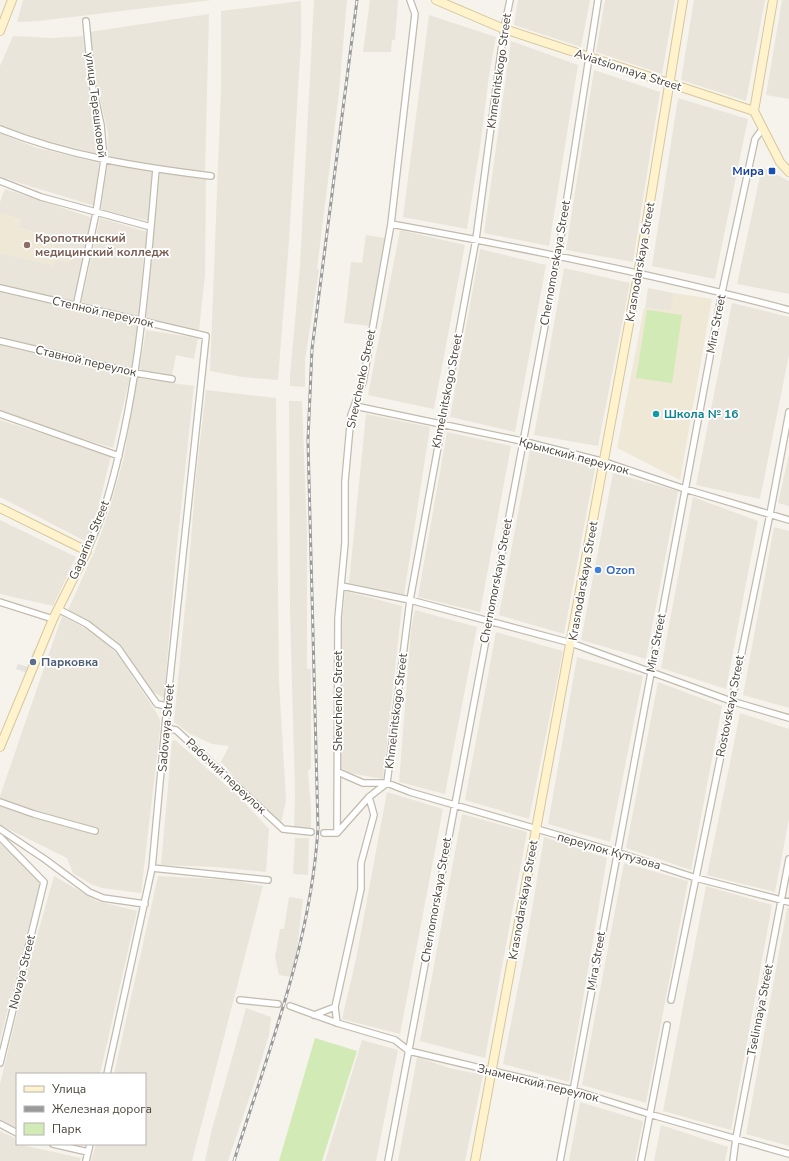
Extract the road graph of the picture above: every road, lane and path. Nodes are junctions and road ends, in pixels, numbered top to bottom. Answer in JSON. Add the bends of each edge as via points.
{"nodes":[{"id":1,"x":12,"y":0,"type":"edge"},
{"id":2,"x":410,"y":0,"type":"edge"},
{"id":3,"x":436,"y":0,"type":"edge"},
{"id":4,"x":510,"y":0,"type":"edge"},
{"id":5,"x":598,"y":0,"type":"edge"},
{"id":6,"x":683,"y":0,"type":"edge"},
{"id":7,"x":773,"y":0,"type":"edge"},
{"id":8,"x":86,"y":21,"type":"dead end"},
{"id":9,"x":504,"y":29,"type":"junction"},
{"id":10,"x":0,"y":31,"type":"edge"},
{"id":11,"x":589,"y":58,"type":"junction"},
{"id":12,"x":668,"y":83,"type":"junction"},
{"id":13,"x":754,"y":111,"type":"junction"},
{"id":14,"x":763,"y":128,"type":"junction"},
{"id":15,"x":0,"y":129,"type":"edge"},
{"id":16,"x":104,"y":160,"type":"junction"},
{"id":17,"x":156,"y":169,"type":"junction"},
{"id":18,"x":789,"y":172,"type":"edge"},
{"id":19,"x":211,"y":176,"type":"dead end"},
{"id":20,"x":0,"y":182,"type":"edge"},
{"id":21,"x":96,"y":213,"type":"junction"},
{"id":22,"x":391,"y":224,"type":"junction"},
{"id":23,"x":151,"y":227,"type":"junction"},
{"id":24,"x":476,"y":239,"type":"junction"},
{"id":25,"x":558,"y":256,"type":"junction"},
{"id":26,"x":638,"y":274,"type":"junction"},
{"id":27,"x":0,"y":288,"type":"edge"},
{"id":28,"x":722,"y":292,"type":"junction"},
{"id":29,"x":76,"y":306,"type":"junction"},
{"id":30,"x":789,"y":310,"type":"edge"},
{"id":31,"x":143,"y":322,"type":"junction"},
{"id":32,"x":0,"y":341,"type":"edge"},
{"id":33,"x":135,"y":373,"type":"junction"},
{"id":34,"x":172,"y":379,"type":"dead end"},
{"id":35,"x":203,"y":379,"type":"joint"},
{"id":36,"x":355,"y":406,"type":"junction"},
{"id":37,"x":789,"y":412,"type":"edge"},
{"id":38,"x":0,"y":414,"type":"edge"},
{"id":39,"x":441,"y":424,"type":"junction"},
{"id":40,"x":522,"y":441,"type":"junction"},
{"id":41,"x":119,"y":456,"type":"junction"},
{"id":42,"x":605,"y":462,"type":"junction"},
{"id":43,"x":685,"y":489,"type":"junction"},
{"id":44,"x":0,"y":508,"type":"edge"},
{"id":45,"x":770,"y":514,"type":"junction"},
{"id":46,"x":789,"y":520,"type":"edge"},
{"id":47,"x":87,"y":551,"type":"junction"},
{"id":48,"x":342,"y":586,"type":"junction"},
{"id":49,"x":410,"y":600,"type":"junction"},
{"id":50,"x":0,"y":602,"type":"edge"},
{"id":51,"x":58,"y":609,"type":"junction"},
{"id":52,"x":52,"y":619,"type":"junction"},
{"id":53,"x":488,"y":620,"type":"junction"},
{"id":54,"x":572,"y":643,"type":"junction"},
{"id":55,"x":650,"y":671,"type":"junction"},
{"id":56,"x":731,"y":701,"type":"junction"},
{"id":57,"x":167,"y":706,"type":"junction"},
{"id":58,"x":789,"y":718,"type":"edge"},
{"id":59,"x":166,"y":728,"type":"junction"},
{"id":60,"x":0,"y":747,"type":"edge"},
{"id":61,"x":338,"y":772,"type":"junction"},
{"id":62,"x":387,"y":783,"type":"junction"},
{"id":63,"x":369,"y":797,"type":"junction"},
{"id":64,"x":0,"y":802,"type":"edge"},
{"id":65,"x":453,"y":805,"type":"junction"},
{"id":66,"x":0,"y":829,"type":"edge"},
{"id":67,"x":536,"y":830,"type":"junction"},
{"id":68,"x":95,"y":831,"type":"dead end"},
{"id":69,"x":311,"y":832,"type":"dead end"},
{"id":70,"x":324,"y":833,"type":"dead end"},
{"id":71,"x":337,"y":833,"type":"junction"},
{"id":72,"x":0,"y":837,"type":"edge"},
{"id":73,"x":616,"y":852,"type":"junction"},
{"id":74,"x":789,"y":859,"type":"edge"},
{"id":75,"x":152,"y":868,"type":"junction"},
{"id":76,"x":696,"y":878,"type":"junction"},
{"id":77,"x":268,"y":880,"type":"dead end"},
{"id":78,"x":782,"y":901,"type":"junction"},
{"id":79,"x":789,"y":902,"type":"edge"},
{"id":80,"x":145,"y":904,"type":"junction"},
{"id":81,"x":240,"y":1000,"type":"dead end"},
{"id":82,"x":671,"y":1000,"type":"dead end"},
{"id":83,"x":278,"y":1004,"type":"dead end"},
{"id":84,"x":290,"y":1006,"type":"dead end"},
{"id":85,"x":335,"y":1008,"type":"junction"},
{"id":86,"x":314,"y":1015,"type":"junction"},
{"id":87,"x":337,"y":1023,"type":"junction"},
{"id":88,"x":667,"y":1025,"type":"dead end"},
{"id":89,"x":409,"y":1052,"type":"junction"},
{"id":90,"x":0,"y":1062,"type":"edge"},
{"id":91,"x":492,"y":1071,"type":"junction"},
{"id":92,"x":107,"y":1073,"type":"edge"},
{"id":93,"x":573,"y":1090,"type":"junction"},
{"id":94,"x":649,"y":1114,"type":"junction"},
{"id":95,"x":0,"y":1124,"type":"edge"},
{"id":96,"x":16,"y":1132,"type":"edge"},
{"id":97,"x":736,"y":1138,"type":"junction"},
{"id":98,"x":57,"y":1145,"type":"edge"},
{"id":99,"x":90,"y":1145,"type":"edge"},
{"id":100,"x":88,"y":1152,"type":"junction"},
{"id":101,"x":789,"y":1154,"type":"edge"},
{"id":102,"x":86,"y":1161,"type":"edge"},
{"id":103,"x":388,"y":1161,"type":"edge"},
{"id":104,"x":476,"y":1161,"type":"edge"},
{"id":105,"x":560,"y":1161,"type":"edge"},
{"id":106,"x":641,"y":1161,"type":"edge"},
{"id":107,"x":733,"y":1161,"type":"edge"}],
"edges":[{"from":1,"to":10,"type":"street"},
{"from":2,"to":22,"type":"street","name":"Shevchenko Street","via":[[415,14]]},
{"from":3,"to":9,"type":"street","name":"Aviatsionnaya Street"},
{"from":4,"to":9,"type":"street","name":"Khmelnitskogo Street"},
{"from":5,"to":11,"type":"street","name":"Chernomorskaya Street"},
{"from":6,"to":12,"type":"street","name":"Krasnodarskaya Street"},
{"from":7,"to":13,"type":"street"},
{"from":8,"to":16,"type":"street","name":"улица Терешковой","via":[[92,84],[101,125]]},
{"from":9,"to":11,"type":"street","name":"Aviatsionnaya Street"},
{"from":9,"to":24,"type":"street","name":"Khmelnitskogo Street"},
{"from":11,"to":12,"type":"street","name":"Aviatsionnaya Street"},
{"from":11,"to":25,"type":"street","name":"Chernomorskaya Street"},
{"from":12,"to":13,"type":"street","name":"Aviatsionnaya Street"},
{"from":12,"to":26,"type":"street","name":"Krasnodarskaya Street"},
{"from":13,"to":14,"type":"street"},
{"from":14,"to":18,"type":"street","via":[[780,162]]},
{"from":14,"to":28,"type":"street","name":"Mira Street","via":[[755,139]]},
{"from":15,"to":16,"type":"street","via":[[36,143]]},
{"from":16,"to":17,"type":"street"},
{"from":16,"to":21,"type":"street","name":"улица Терешковой"},
{"from":17,"to":19,"type":"street"},
{"from":17,"to":23,"type":"street","name":"Gagarina Street"},
{"from":20,"to":21,"type":"street"},
{"from":21,"to":23,"type":"street"},
{"from":21,"to":29,"type":"street","name":"улица Терешковой"},
{"from":22,"to":24,"type":"street"},
{"from":22,"to":36,"type":"street","name":"Shevchenko Street","via":[[363,382]]},
{"from":23,"to":31,"type":"street","name":"Gagarina Street"},
{"from":24,"to":25,"type":"street"},
{"from":24,"to":39,"type":"street","name":"Khmelnitskogo Street"},
{"from":25,"to":26,"type":"street"},
{"from":25,"to":40,"type":"street","name":"Chernomorskaya Street"},
{"from":26,"to":28,"type":"street"},
{"from":26,"to":42,"type":"street","name":"Krasnodarskaya Street"},
{"from":27,"to":29,"type":"street","name":"Степной переулок"},
{"from":28,"to":30,"type":"street"},
{"from":28,"to":43,"type":"street","name":"Mira Street"},
{"from":29,"to":31,"type":"street","name":"Степной переулок"},
{"from":31,"to":33,"type":"street","name":"Gagarina Street"},
{"from":31,"to":35,"type":"street","name":"Степной переулок","via":[[206,336]]},
{"from":32,"to":33,"type":"street","name":"Ставной переулок"},
{"from":33,"to":34,"type":"street","name":"Ставной переулок"},
{"from":33,"to":41,"type":"street","name":"Gagarina Street"},
{"from":35,"to":57,"type":"street","name":"Sadovaya Street"},
{"from":36,"to":39,"type":"street","name":"Крымский переулок"},
{"from":36,"to":48,"type":"street","name":"Shevchenko Street","via":[[351,415],[346,474]]},
{"from":37,"to":45,"type":"street","name":"Rostovskaya Street"},
{"from":38,"to":41,"type":"street"},
{"from":39,"to":40,"type":"street","name":"Крымский переулок"},
{"from":39,"to":49,"type":"street","name":"Khmelnitskogo Street"},
{"from":40,"to":42,"type":"street","name":"Крымский переулок"},
{"from":40,"to":53,"type":"street","name":"Chernomorskaya Street"},
{"from":41,"to":47,"type":"street","name":"Gagarina Street","via":[[106,504]]},
{"from":42,"to":43,"type":"street","name":"Крымский переулок"},
{"from":42,"to":54,"type":"street","name":"Krasnodarskaya Street"},
{"from":43,"to":45,"type":"street","name":"Крымский переулок"},
{"from":43,"to":55,"type":"street","name":"Mira Street"},
{"from":44,"to":47,"type":"street"},
{"from":45,"to":46,"type":"street","name":"Крымский переулок"},
{"from":45,"to":56,"type":"street","name":"Rostovskaya Street"},
{"from":47,"to":51,"type":"street","name":"Gagarina Street"},
{"from":48,"to":49,"type":"street"},
{"from":48,"to":61,"type":"street","name":"Shevchenko Street","via":[[338,618]]},
{"from":49,"to":53,"type":"street"},
{"from":49,"to":62,"type":"street","name":"Khmelnitskogo Street"},
{"from":50,"to":52,"type":"street"},
{"from":51,"to":52,"type":"street","name":"Gagarina Street"},
{"from":51,"to":57,"type":"street","via":[[87,624],[118,648],[157,704]]},
{"from":52,"to":60,"type":"street","name":"Gagarina Street"},
{"from":53,"to":54,"type":"street"},
{"from":53,"to":65,"type":"street","name":"Chernomorskaya Street"},
{"from":54,"to":55,"type":"street"},
{"from":54,"to":67,"type":"street","name":"Krasnodarskaya Street"},
{"from":55,"to":56,"type":"street"},
{"from":55,"to":73,"type":"street","name":"Mira Street"},
{"from":56,"to":58,"type":"street"},
{"from":56,"to":76,"type":"street","name":"Rostovskaya Street"},
{"from":57,"to":59,"type":"street","name":"Sadovaya Street"},
{"from":59,"to":69,"type":"street","name":"Рабочий переулок","via":[[176,730],[283,829]]},
{"from":59,"to":75,"type":"street","name":"Sadovaya Street"},
{"from":61,"to":62,"type":"street","name":"переулок Кутузова","via":[[363,783]]},
{"from":61,"to":71,"type":"street","name":"Shevchenko Street"},
{"from":62,"to":63,"type":"street"},
{"from":62,"to":65,"type":"street","name":"переулок Кутузова"},
{"from":63,"to":71,"type":"street"},
{"from":63,"to":85,"type":"street","via":[[374,815],[361,864],[361,889]]},
{"from":64,"to":68,"type":"street"},
{"from":65,"to":67,"type":"street","name":"переулок Кутузова"},
{"from":65,"to":89,"type":"street","name":"Chernomorskaya Street"},
{"from":66,"to":80,"type":"street","via":[[89,892],[103,898]]},
{"from":67,"to":73,"type":"street","name":"переулок Кутузова"},
{"from":67,"to":91,"type":"street","name":"Krasnodarskaya Street"},
{"from":70,"to":71,"type":"street"},
{"from":72,"to":90,"type":"street","name":"Novaya Street","via":[[44,882]]},
{"from":73,"to":76,"type":"street","name":"переулок Кутузова"},
{"from":73,"to":93,"type":"street","name":"Mira Street"},
{"from":74,"to":78,"type":"street","name":"Tselinnaya Street"},
{"from":75,"to":77,"type":"street"},
{"from":75,"to":80,"type":"street","name":"Sadovaya Street"},
{"from":76,"to":78,"type":"street","name":"переулок Кутузова"},
{"from":76,"to":82,"type":"street","name":"Rostovskaya Street"},
{"from":78,"to":79,"type":"street","name":"переулок Кутузова"},
{"from":78,"to":97,"type":"street","name":"Tselinnaya Street"},
{"from":80,"to":92,"type":"street","name":"Sadovaya Street"},
{"from":81,"to":83,"type":"street"},
{"from":84,"to":86,"type":"street","name":"Знаменский переулок"},
{"from":85,"to":86,"type":"street"},
{"from":85,"to":87,"type":"street"},
{"from":86,"to":87,"type":"street","name":"Знаменский переулок"},
{"from":87,"to":89,"type":"street","name":"Знаменский переулок","via":[[395,1040]]},
{"from":88,"to":94,"type":"street"},
{"from":89,"to":91,"type":"street","name":"Знаменский переулок"},
{"from":89,"to":103,"type":"street","name":"Chernomorskaya Street"},
{"from":91,"to":93,"type":"street","name":"Знаменский переулок"},
{"from":91,"to":104,"type":"street","name":"Krasnodarskaya Street"},
{"from":93,"to":94,"type":"street","name":"Знаменский переулок"},
{"from":93,"to":105,"type":"street","name":"Mira Street"},
{"from":94,"to":97,"type":"street","name":"Знаменский переулок"},
{"from":94,"to":106,"type":"street"},
{"from":95,"to":96,"type":"street"},
{"from":97,"to":101,"type":"street","name":"Знаменский переулок"},
{"from":97,"to":107,"type":"street","name":"Tselinnaya Street"},
{"from":98,"to":100,"type":"street"},
{"from":99,"to":100,"type":"street"},
{"from":100,"to":102,"type":"street"}]}
